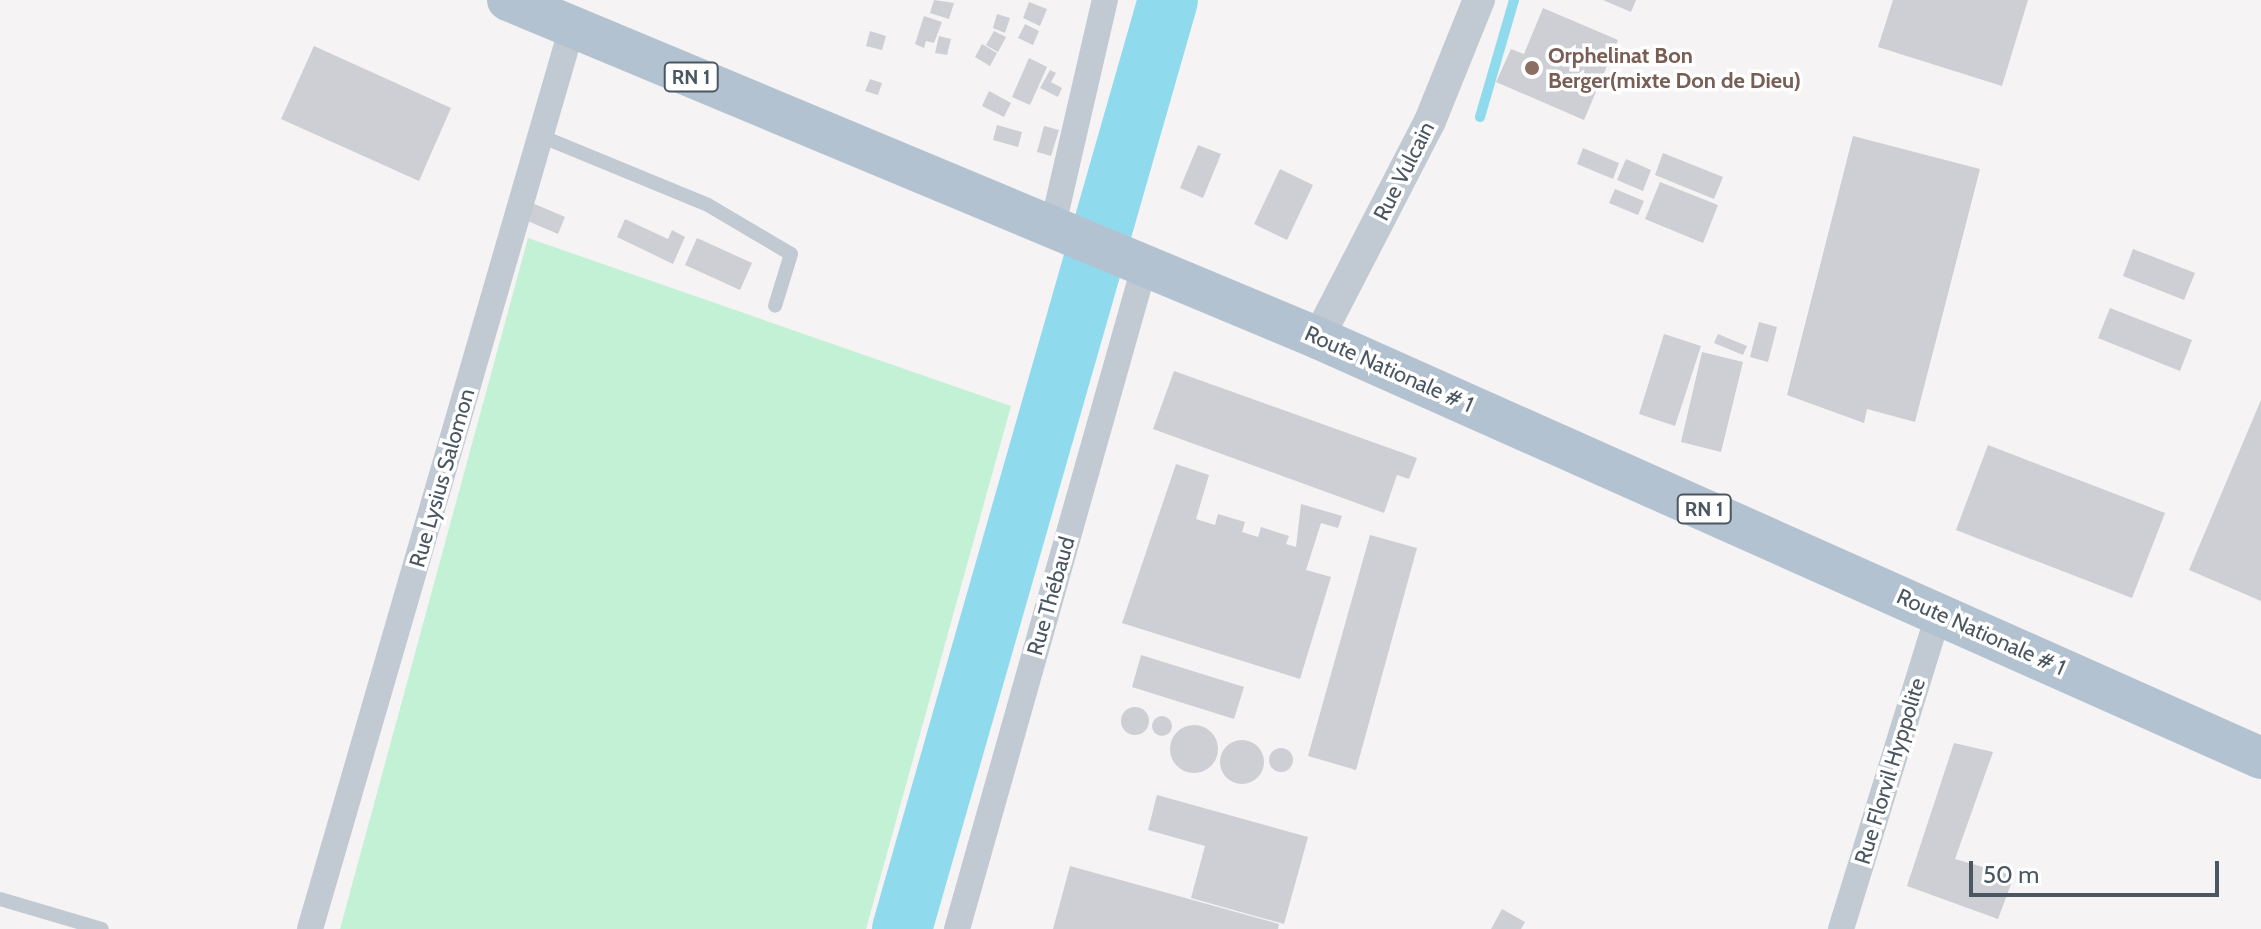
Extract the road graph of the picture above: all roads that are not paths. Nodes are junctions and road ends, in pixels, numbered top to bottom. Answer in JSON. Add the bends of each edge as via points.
{"nodes":[{"id":1,"x":508,"y":0,"type":"edge"},
{"id":2,"x":1105,"y":0,"type":"edge"},
{"id":3,"x":1479,"y":0,"type":"edge"},
{"id":4,"x":572,"y":27,"type":"junction"},
{"id":5,"x":543,"y":137,"type":"junction"},
{"id":6,"x":1069,"y":236,"type":"junction"},
{"id":7,"x":1145,"y":264,"type":"junction"},
{"id":8,"x":775,"y":306,"type":"dead end"},
{"id":9,"x":1318,"y":338,"type":"junction"},
{"id":10,"x":1939,"y":613,"type":"junction"},
{"id":11,"x":2261,"y":758,"type":"edge"},
{"id":12,"x":0,"y":899,"type":"edge"},
{"id":13,"x":102,"y":929,"type":"edge"},
{"id":14,"x":310,"y":929,"type":"edge"},
{"id":15,"x":957,"y":929,"type":"edge"},
{"id":16,"x":1841,"y":929,"type":"edge"}],
"edges":[{"from":1,"to":4,"type":"main road","name":"Route Nationale # 1","number":"RN 1"},
{"from":2,"to":6,"type":"street"},
{"from":3,"to":9,"type":"street","name":"Rue Vulcain","via":[[1430,121]]},
{"from":4,"to":5,"type":"street","name":"Rue Lysius Salomon"},
{"from":4,"to":6,"type":"main road","name":"Route Nationale # 1","number":"RN 1"},
{"from":5,"to":8,"type":"lane","via":[[708,205],[791,254]]},
{"from":5,"to":14,"type":"street","name":"Rue Lysius Salomon"},
{"from":6,"to":7,"type":"main road","name":"Route Nationale # 1","number":"RN 1"},
{"from":7,"to":9,"type":"main road","name":"Route Nationale # 1","number":"RN 1"},
{"from":7,"to":15,"type":"street","name":"Rue Thébaud"},
{"from":9,"to":10,"type":"main road","name":"Route Nationale # 1","number":"RN 1"},
{"from":10,"to":11,"type":"main road","name":"Route Nationale # 1","number":"RN 1"},
{"from":10,"to":16,"type":"street","name":"Rue Florvil Hyppolite"},
{"from":12,"to":13,"type":"lane"}]}
